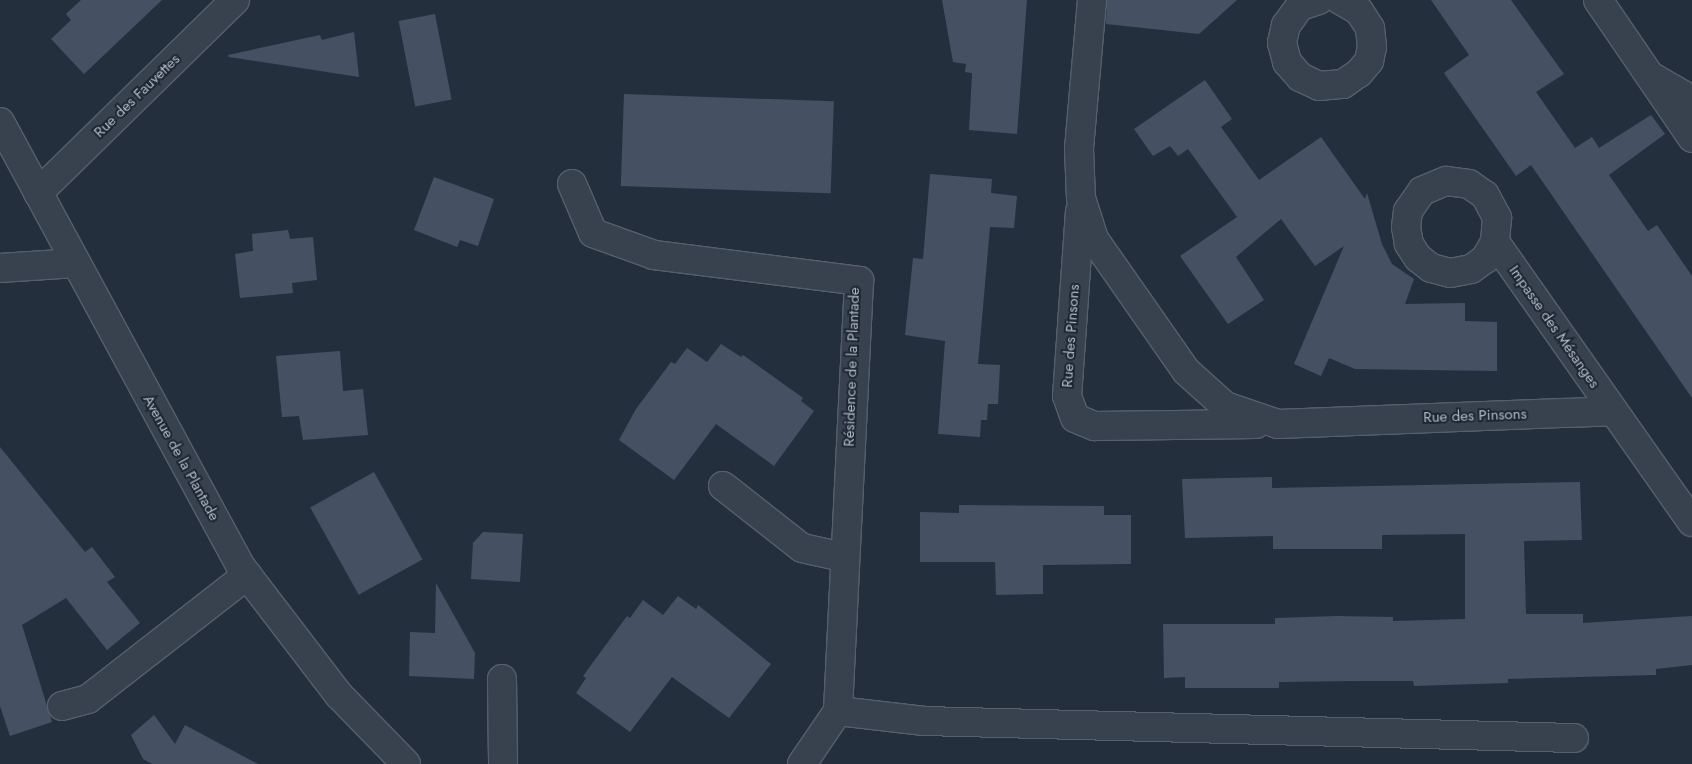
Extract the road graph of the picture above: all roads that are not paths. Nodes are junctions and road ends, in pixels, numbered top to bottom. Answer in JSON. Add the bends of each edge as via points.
{"nodes":[{"id":1,"x":235,"y":0,"type":"edge"},
{"id":2,"x":1092,"y":0,"type":"edge"},
{"id":3,"x":1319,"y":0,"type":"edge"},
{"id":4,"x":1340,"y":0,"type":"edge"},
{"id":5,"x":1598,"y":0,"type":"edge"},
{"id":6,"x":1650,"y":75,"type":"junction"},
{"id":7,"x":1692,"y":100,"type":"edge"},
{"id":8,"x":0,"y":122,"type":"edge"},
{"id":9,"x":1692,"y":138,"type":"edge"},
{"id":10,"x":572,"y":184,"type":"dead end"},
{"id":11,"x":38,"y":193,"type":"junction"},
{"id":12,"x":1080,"y":198,"type":"junction"},
{"id":13,"x":1495,"y":242,"type":"dead end"},
{"id":14,"x":76,"y":263,"type":"junction"},
{"id":15,"x":0,"y":268,"type":"edge"},
{"id":16,"x":1613,"y":411,"type":"junction"},
{"id":17,"x":1278,"y":424,"type":"junction"},
{"id":18,"x":723,"y":486,"type":"dead end"},
{"id":19,"x":1692,"y":522,"type":"edge"},
{"id":20,"x":843,"y":557,"type":"junction"},
{"id":21,"x":247,"y":575,"type":"junction"},
{"id":22,"x":502,"y":679,"type":"dead end"},
{"id":23,"x":62,"y":706,"type":"dead end"},
{"id":24,"x":838,"y":711,"type":"junction"},
{"id":25,"x":1574,"y":738,"type":"dead end"},
{"id":26,"x":406,"y":764,"type":"edge"},
{"id":27,"x":503,"y":764,"type":"edge"},
{"id":28,"x":802,"y":764,"type":"edge"}],
"edges":[{"from":1,"to":11,"type":"street","name":"Rue des Fauvettes"},
{"from":2,"to":12,"type":"street","name":"Rue des Pinsons","via":[[1079,149]]},
{"from":3,"to":4,"type":"street","via":[[1300,6],[1286,25],[1282,43],[1287,62],[1300,77],[1319,86],[1343,84],[1359,74],[1372,47],[1370,28],[1359,11]]},
{"from":5,"to":6,"type":"street"},
{"from":6,"to":7,"type":"street"},
{"from":6,"to":9,"type":"street"},
{"from":8,"to":11,"type":"street","name":"Avenue de la Plantade"},
{"from":10,"to":20,"type":"street","name":"Résidence de la Plantade","via":[[593,233],[654,255],[858,281]]},
{"from":11,"to":14,"type":"street","name":"Avenue de la Plantade"},
{"from":12,"to":17,"type":"street","name":"Rue des Pinsons","via":[[1094,239],[1186,371],[1224,406]]},
{"from":12,"to":17,"type":"street","name":"Rue des Pinsons","via":[[1067,396],[1075,418],[1094,426]]},
{"from":13,"to":16,"type":"street","name":"Impasse des Mésanges"},
{"from":14,"to":15,"type":"street"},
{"from":14,"to":21,"type":"street","name":"Avenue de la Plantade"},
{"from":16,"to":17,"type":"street","name":"Rue des Pinsons"},
{"from":16,"to":19,"type":"street","name":"Impasse des Mésanges"},
{"from":18,"to":20,"type":"street","via":[[802,548]]},
{"from":20,"to":24,"type":"street","name":"Résidence de la Plantade"},
{"from":21,"to":23,"type":"street","via":[[88,699]]},
{"from":21,"to":26,"type":"street","name":"Avenue de la Plantade","via":[[339,695]]},
{"from":22,"to":27,"type":"street"},
{"from":24,"to":25,"type":"street","via":[[924,722]]},
{"from":24,"to":28,"type":"street"}]}
